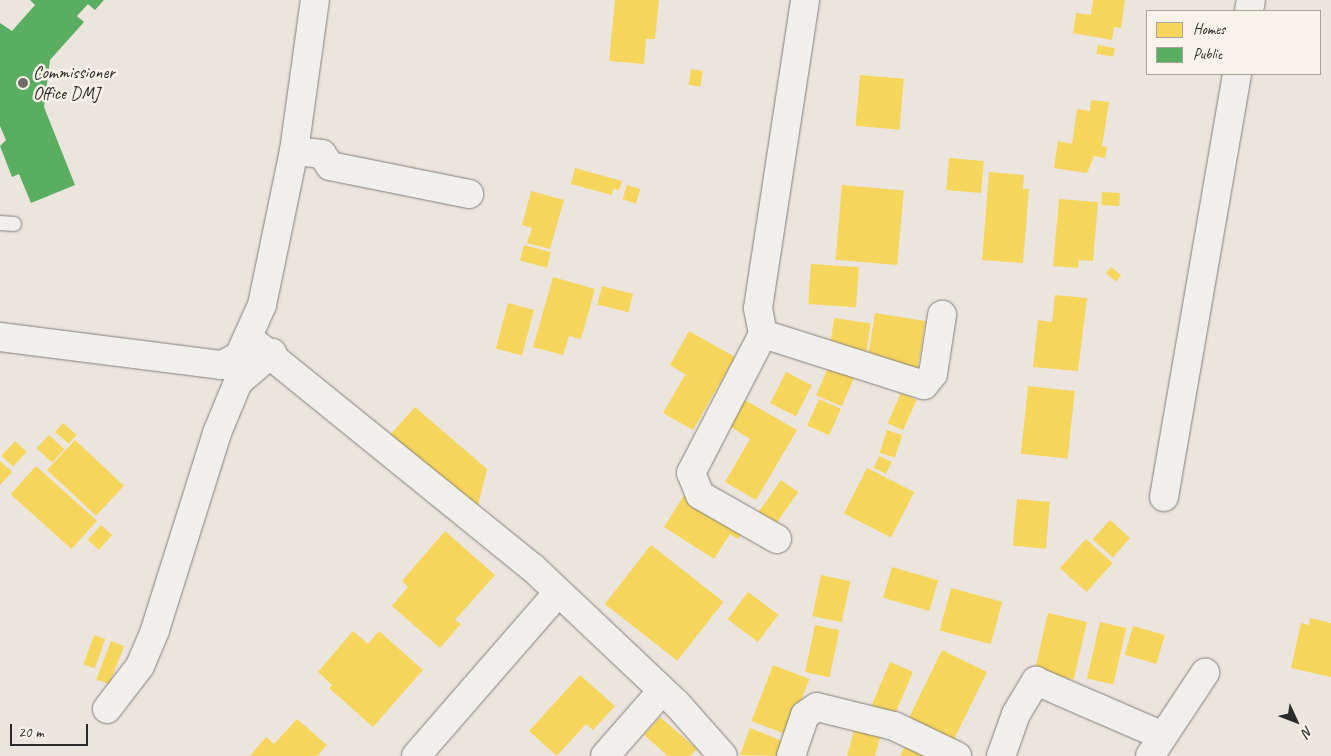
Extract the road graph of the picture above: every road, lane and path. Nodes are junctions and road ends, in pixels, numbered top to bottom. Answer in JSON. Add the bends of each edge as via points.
{"nodes":[{"id":1,"x":315,"y":0,"type":"edge"},
{"id":2,"x":805,"y":0,"type":"edge"},
{"id":3,"x":1237,"y":75,"type":"edge"},
{"id":4,"x":294,"y":151,"type":"junction"},
{"id":5,"x":469,"y":194,"type":"dead end"},
{"id":6,"x":942,"y":315,"type":"dead end"},
{"id":7,"x":763,"y":334,"type":"junction"},
{"id":8,"x":0,"y":337,"type":"edge"},
{"id":9,"x":250,"y":339,"type":"junction"},
{"id":10,"x":272,"y":353,"type":"junction"},
{"id":11,"x":1164,"y":497,"type":"dead end"},
{"id":12,"x":777,"y":539,"type":"dead end"},
{"id":13,"x":557,"y":594,"type":"junction"},
{"id":14,"x":1205,"y":673,"type":"dead end"},
{"id":15,"x":661,"y":692,"type":"junction"},
{"id":16,"x":107,"y":709,"type":"dead end"},
{"id":17,"x":1157,"y":746,"type":"edge"},
{"id":18,"x":416,"y":756,"type":"edge"},
{"id":19,"x":604,"y":756,"type":"edge"},
{"id":20,"x":723,"y":756,"type":"edge"},
{"id":21,"x":790,"y":756,"type":"edge"},
{"id":22,"x":958,"y":756,"type":"edge"},
{"id":23,"x":1001,"y":756,"type":"edge"}],
"edges":[{"from":1,"to":4,"type":"street"},
{"from":2,"to":7,"type":"street","via":[[758,308]]},
{"from":3,"to":11,"type":"street"},
{"from":4,"to":5,"type":"street","via":[[322,154],[330,166]]},
{"from":4,"to":9,"type":"street","via":[[262,305]]},
{"from":6,"to":7,"type":"street","via":[[934,374],[924,385]]},
{"from":7,"to":12,"type":"street","via":[[691,473],[700,495]]},
{"from":8,"to":9,"type":"street","via":[[222,365],[239,356]]},
{"from":9,"to":10,"type":"street"},
{"from":10,"to":13,"type":"street","via":[[532,567]]},
{"from":10,"to":16,"type":"street","via":[[238,382],[217,433],[155,630],[140,666]]},
{"from":13,"to":15,"type":"street"},
{"from":13,"to":18,"type":"street"},
{"from":14,"to":17,"type":"street"},
{"from":15,"to":19,"type":"street"},
{"from":15,"to":20,"type":"street"},
{"from":17,"to":23,"type":"street","via":[[1036,681],[1016,714]]},
{"from":21,"to":22,"type":"street","via":[[805,715],[817,707],[894,726]]}]}
